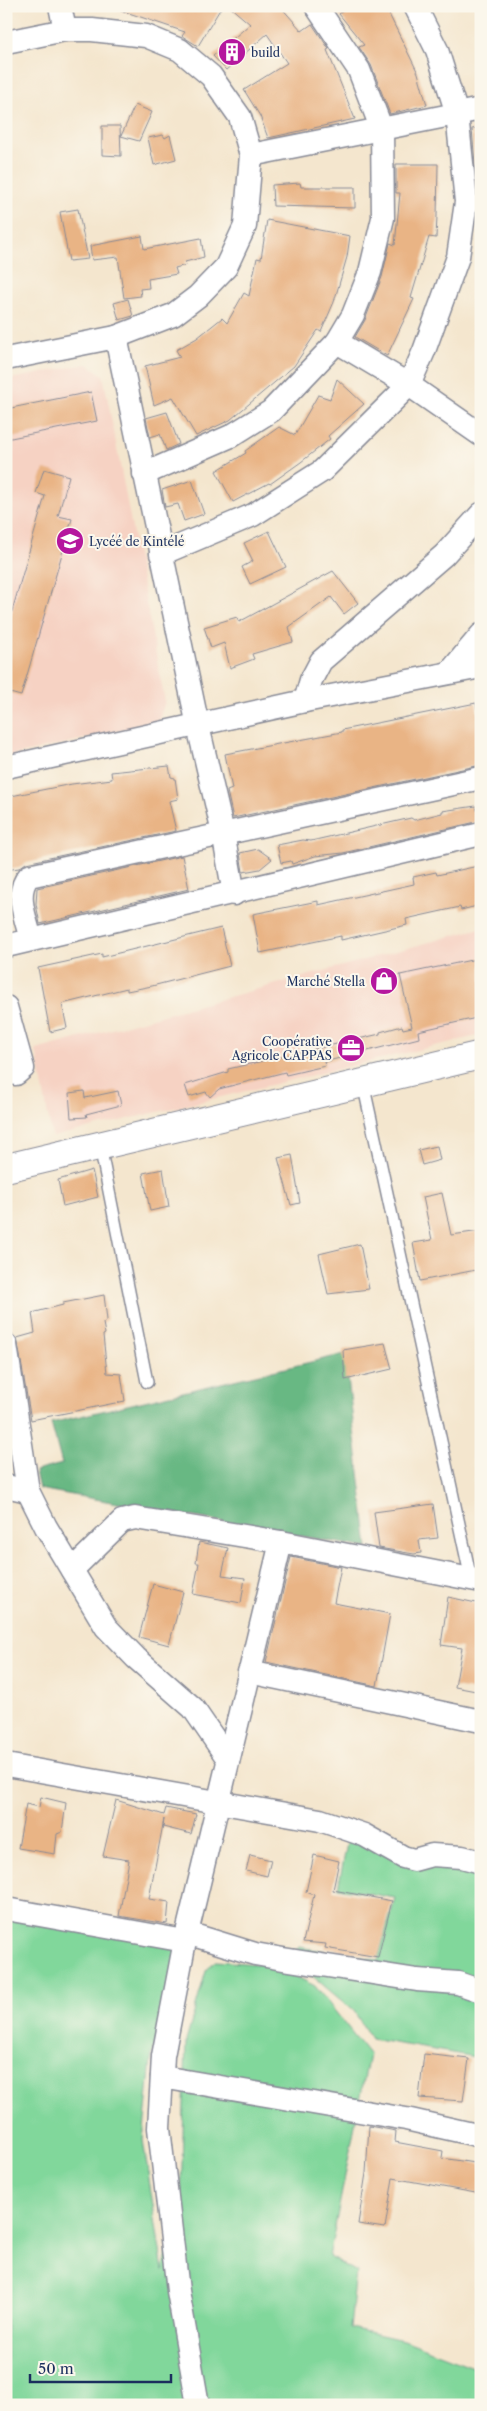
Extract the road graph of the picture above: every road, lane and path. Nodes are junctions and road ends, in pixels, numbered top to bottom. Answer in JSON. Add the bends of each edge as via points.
{"nodes":[{"id":1,"x":60,"y":6,"type":"edge"},
{"id":2,"x":316,"y":6,"type":"edge"},
{"id":3,"x":415,"y":6,"type":"edge"},
{"id":4,"x":65,"y":30,"type":"junction"},
{"id":5,"x":6,"y":42,"type":"edge"},
{"id":6,"x":481,"y":109,"type":"edge"},
{"id":7,"x":457,"y":114,"type":"junction"},
{"id":8,"x":382,"y":130,"type":"junction"},
{"id":9,"x":251,"y":155,"type":"junction"},
{"id":10,"x":116,"y":337,"type":"junction"},
{"id":11,"x":337,"y":342,"type":"junction"},
{"id":12,"x":6,"y":359,"type":"edge"},
{"id":13,"x":409,"y":386,"type":"junction"},
{"id":14,"x":481,"y":435,"type":"edge"},
{"id":15,"x":144,"y":474,"type":"junction"},
{"id":16,"x":481,"y":514,"type":"edge"},
{"id":17,"x":161,"y":554,"type":"junction"},
{"id":18,"x":481,"y":635,"type":"edge"},
{"id":19,"x":481,"y":667,"type":"edge"},
{"id":20,"x":450,"y":672,"type":"junction"},
{"id":21,"x":305,"y":701,"type":"junction"},
{"id":22,"x":198,"y":726,"type":"junction"},
{"id":23,"x":6,"y":767,"type":"edge"},
{"id":24,"x":481,"y":778,"type":"edge"},
{"id":25,"x":224,"y":834,"type":"junction"},
{"id":26,"x":481,"y":834,"type":"edge"},
{"id":27,"x":234,"y":894,"type":"junction"},
{"id":28,"x":31,"y":939,"type":"junction"},
{"id":29,"x":6,"y":946,"type":"edge"},
{"id":30,"x":6,"y":1007,"type":"edge"},
{"id":31,"x":481,"y":1056,"type":"edge"},
{"id":32,"x":6,"y":1071,"type":"edge"},
{"id":33,"x":363,"y":1083,"type":"junction"},
{"id":34,"x":100,"y":1146,"type":"junction"},
{"id":35,"x":6,"y":1168,"type":"edge"},
{"id":36,"x":6,"y":1345,"type":"edge"},
{"id":37,"x":147,"y":1382,"type":"dead end"},
{"id":38,"x":6,"y":1486,"type":"edge"},
{"id":39,"x":28,"y":1491,"type":"junction"},
{"id":40,"x":281,"y":1542,"type":"junction"},
{"id":41,"x":72,"y":1570,"type":"junction"},
{"id":42,"x":476,"y":1580,"type":"edge"},
{"id":43,"x":249,"y":1672,"type":"junction"},
{"id":44,"x":481,"y":1721,"type":"edge"},
{"id":45,"x":228,"y":1759,"type":"junction"},
{"id":46,"x":6,"y":1765,"type":"edge"},
{"id":47,"x":217,"y":1803,"type":"junction"},
{"id":48,"x":481,"y":1862,"type":"edge"},
{"id":49,"x":6,"y":1909,"type":"edge"},
{"id":50,"x":186,"y":1937,"type":"junction"},
{"id":51,"x":481,"y":1991,"type":"edge"},
{"id":52,"x":162,"y":2077,"type":"junction"},
{"id":53,"x":481,"y":2136,"type":"edge"},
{"id":54,"x":198,"y":2405,"type":"edge"}],
"edges":[{"from":1,"to":4,"type":"street"},
{"from":2,"to":8,"type":"street","via":[[359,70]]},
{"from":3,"to":7,"type":"street","via":[[437,50]]},
{"from":4,"to":5,"type":"street"},
{"from":4,"to":9,"type":"street","via":[[146,36],[180,50],[211,76],[240,117]]},
{"from":6,"to":7,"type":"street"},
{"from":7,"to":8,"type":"street"},
{"from":7,"to":13,"type":"street","via":[[466,202],[458,257]]},
{"from":8,"to":9,"type":"street"},
{"from":8,"to":11,"type":"street","via":[[383,218],[370,272],[353,315]]},
{"from":9,"to":10,"type":"street","via":[[245,226],[226,268],[173,315]]},
{"from":10,"to":12,"type":"street"},
{"from":10,"to":15,"type":"street"},
{"from":11,"to":13,"type":"street"},
{"from":11,"to":15,"type":"street","via":[[271,410],[231,436]]},
{"from":13,"to":14,"type":"street"},
{"from":13,"to":17,"type":"street","via":[[322,471],[253,515]]},
{"from":15,"to":17,"type":"street"},
{"from":16,"to":21,"type":"street","via":[[444,555],[321,661],[310,680]]},
{"from":17,"to":22,"type":"street"},
{"from":18,"to":20,"type":"street"},
{"from":19,"to":20,"type":"street"},
{"from":20,"to":21,"type":"street"},
{"from":21,"to":22,"type":"street"},
{"from":22,"to":23,"type":"street"},
{"from":22,"to":25,"type":"street"},
{"from":24,"to":25,"type":"street"},
{"from":25,"to":27,"type":"street"},
{"from":25,"to":28,"type":"street","via":[[29,876],[21,896]]},
{"from":26,"to":27,"type":"street"},
{"from":27,"to":28,"type":"street"},
{"from":28,"to":29,"type":"street"},
{"from":30,"to":32,"type":"street","via":[[23,1068],[16,1074]]},
{"from":31,"to":33,"type":"highway"},
{"from":33,"to":34,"type":"highway"},
{"from":33,"to":42,"type":"lane"},
{"from":34,"to":35,"type":"highway"},
{"from":34,"to":37,"type":"lane"},
{"from":36,"to":39,"type":"street"},
{"from":38,"to":39,"type":"street"},
{"from":39,"to":41,"type":"street"},
{"from":40,"to":41,"type":"street","via":[[135,1518],[122,1521]]},
{"from":40,"to":42,"type":"street"},
{"from":40,"to":43,"type":"street"},
{"from":41,"to":45,"type":"street","via":[[106,1628],[193,1708]]},
{"from":43,"to":44,"type":"street"},
{"from":43,"to":45,"type":"street"},
{"from":45,"to":47,"type":"street"},
{"from":46,"to":47,"type":"street"},
{"from":47,"to":48,"type":"street","via":[[320,1820],[364,1835],[414,1860],[432,1855]]},
{"from":47,"to":50,"type":"street"},
{"from":49,"to":50,"type":"street"},
{"from":50,"to":51,"type":"street","via":[[274,1958],[408,1979],[458,1983]]},
{"from":50,"to":52,"type":"street","via":[[167,2031]]},
{"from":52,"to":53,"type":"street","via":[[406,2119]]},
{"from":52,"to":54,"type":"street","via":[[159,2128],[178,2291]]}]}
